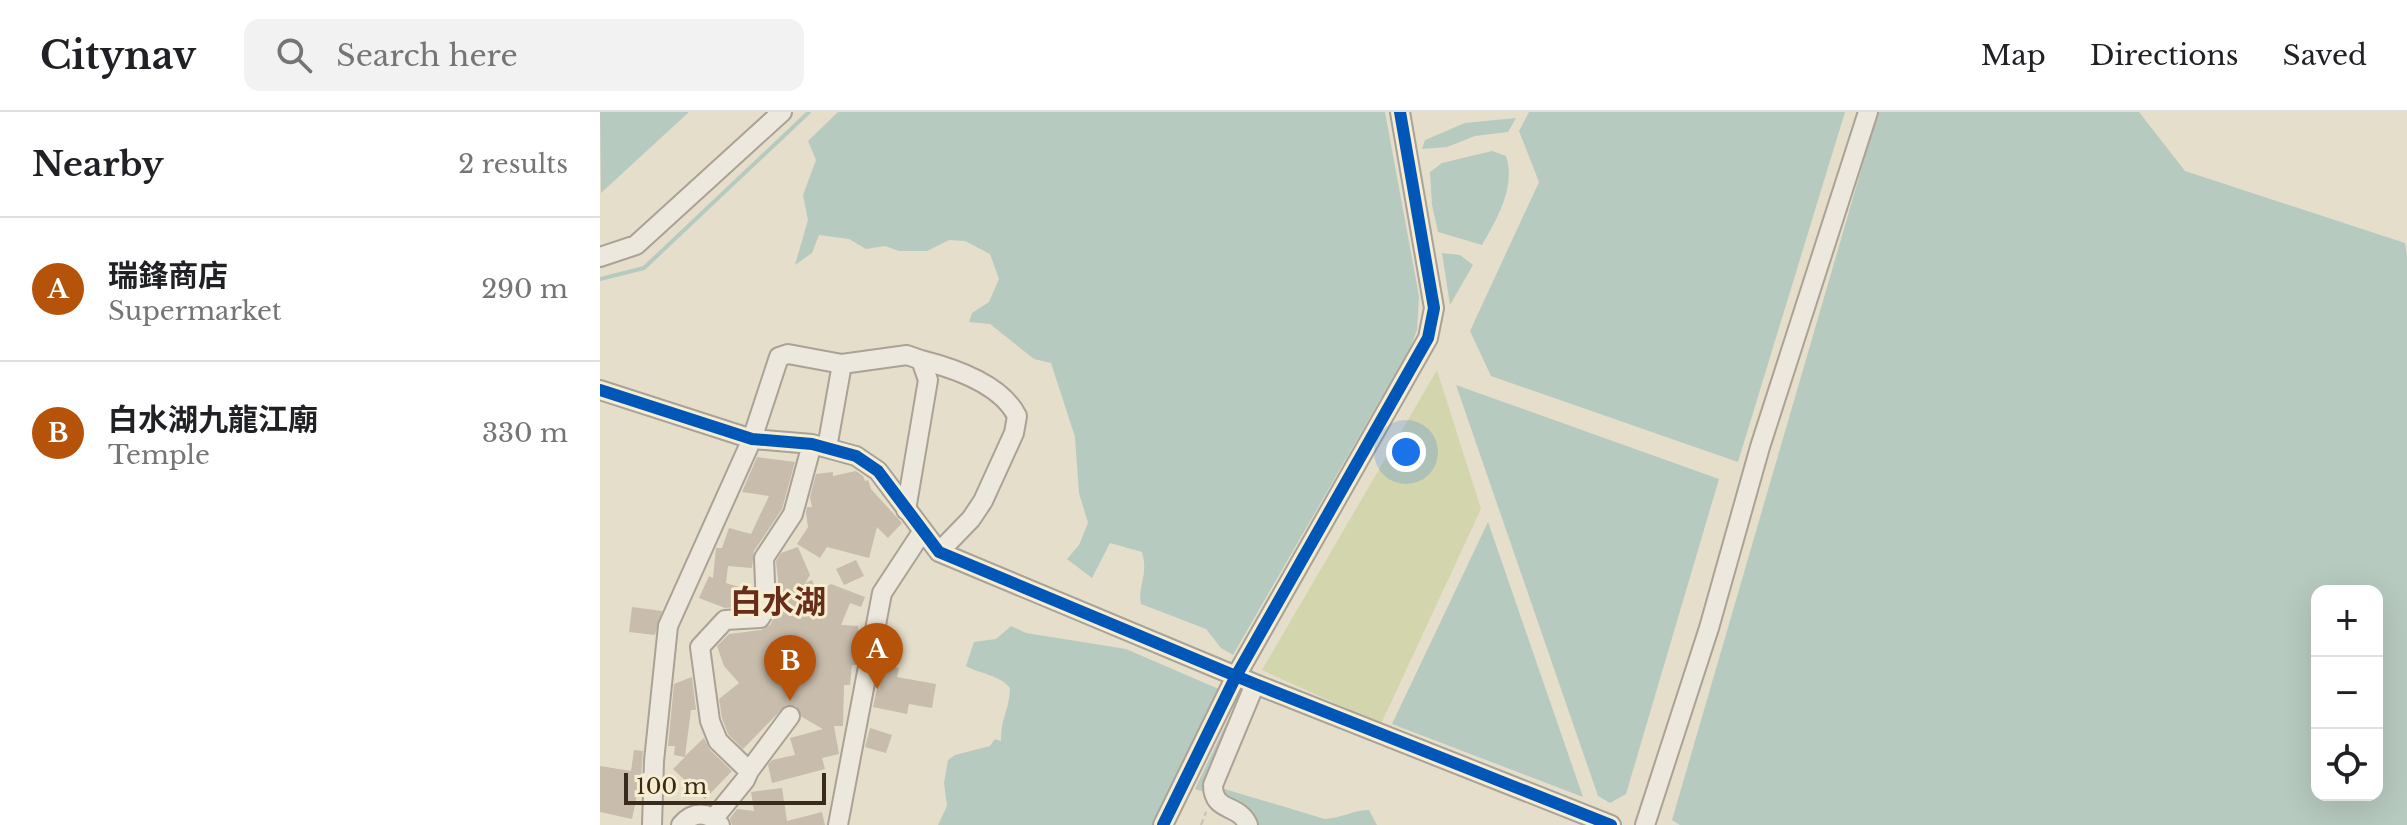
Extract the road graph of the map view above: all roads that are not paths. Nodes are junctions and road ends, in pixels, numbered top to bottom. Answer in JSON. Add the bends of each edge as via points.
{"nodes":[{"id":1,"x":782,"y":112,"type":"edge"},
{"id":2,"x":1400,"y":112,"type":"edge"},
{"id":3,"x":1868,"y":112,"type":"edge"},
{"id":4,"x":600,"y":257,"type":"edge"},
{"id":5,"x":921,"y":360,"type":"junction"},
{"id":6,"x":842,"y":364,"type":"junction"},
{"id":7,"x":600,"y":390,"type":"edge"},
{"id":8,"x":752,"y":439,"type":"junction"},
{"id":9,"x":819,"y":446,"type":"junction"},
{"id":10,"x":906,"y":510,"type":"junction"},
{"id":11,"x":922,"y":532,"type":"junction"},
{"id":12,"x":939,"y":552,"type":"junction"},
{"id":13,"x":1236,"y":676,"type":"junction"},
{"id":14,"x":1255,"y":684,"type":"junction"},
{"id":15,"x":790,"y":716,"type":"dead end"},
{"id":16,"x":749,"y":771,"type":"junction"},
{"id":17,"x":1553,"y":802,"type":"junction"},
{"id":18,"x":717,"y":822,"type":"edge"},
{"id":19,"x":652,"y":825,"type":"edge"},
{"id":20,"x":681,"y":825,"type":"edge"},
{"id":21,"x":838,"y":825,"type":"edge"},
{"id":22,"x":1163,"y":825,"type":"edge"},
{"id":23,"x":1248,"y":825,"type":"edge"},
{"id":24,"x":1567,"y":825,"type":"edge"},
{"id":25,"x":1611,"y":825,"type":"edge"},
{"id":26,"x":1645,"y":825,"type":"edge"}],
"edges":[{"from":1,"to":4,"type":"street","via":[[636,245]]},
{"from":2,"to":13,"type":"street","via":[[1434,308],[1428,338]]},
{"from":3,"to":26,"type":"street"},
{"from":5,"to":6,"type":"street","via":[[907,355]]},
{"from":5,"to":10,"type":"street","via":[[928,380]]},
{"from":5,"to":12,"type":"street","via":[[968,374],[1007,402],[1017,416],[983,501]]},
{"from":6,"to":8,"type":"street","via":[[779,357]]},
{"from":6,"to":9,"type":"street"},
{"from":7,"to":8,"type":"street"},
{"from":8,"to":9,"type":"street"},
{"from":8,"to":19,"type":"street","via":[[668,626]]},
{"from":9,"to":10,"type":"street","via":[[856,456],[878,471]]},
{"from":9,"to":16,"type":"street","via":[[793,514],[764,558],[766,608],[760,618],[725,620],[700,647],[710,721],[718,741]]},
{"from":10,"to":11,"type":"street"},
{"from":11,"to":12,"type":"street"},
{"from":11,"to":21,"type":"street","via":[[882,593]]},
{"from":12,"to":13,"type":"street"},
{"from":13,"to":14,"type":"street"},
{"from":13,"to":22,"type":"street"},
{"from":14,"to":17,"type":"street"},
{"from":14,"to":23,"type":"street","via":[[1213,791],[1217,802],[1246,818]]},
{"from":15,"to":16,"type":"street"},
{"from":16,"to":18,"type":"street"},
{"from":17,"to":24,"type":"street"},
{"from":17,"to":25,"type":"street"},
{"from":18,"to":20,"type":"street","via":[[700,814]]}]}
